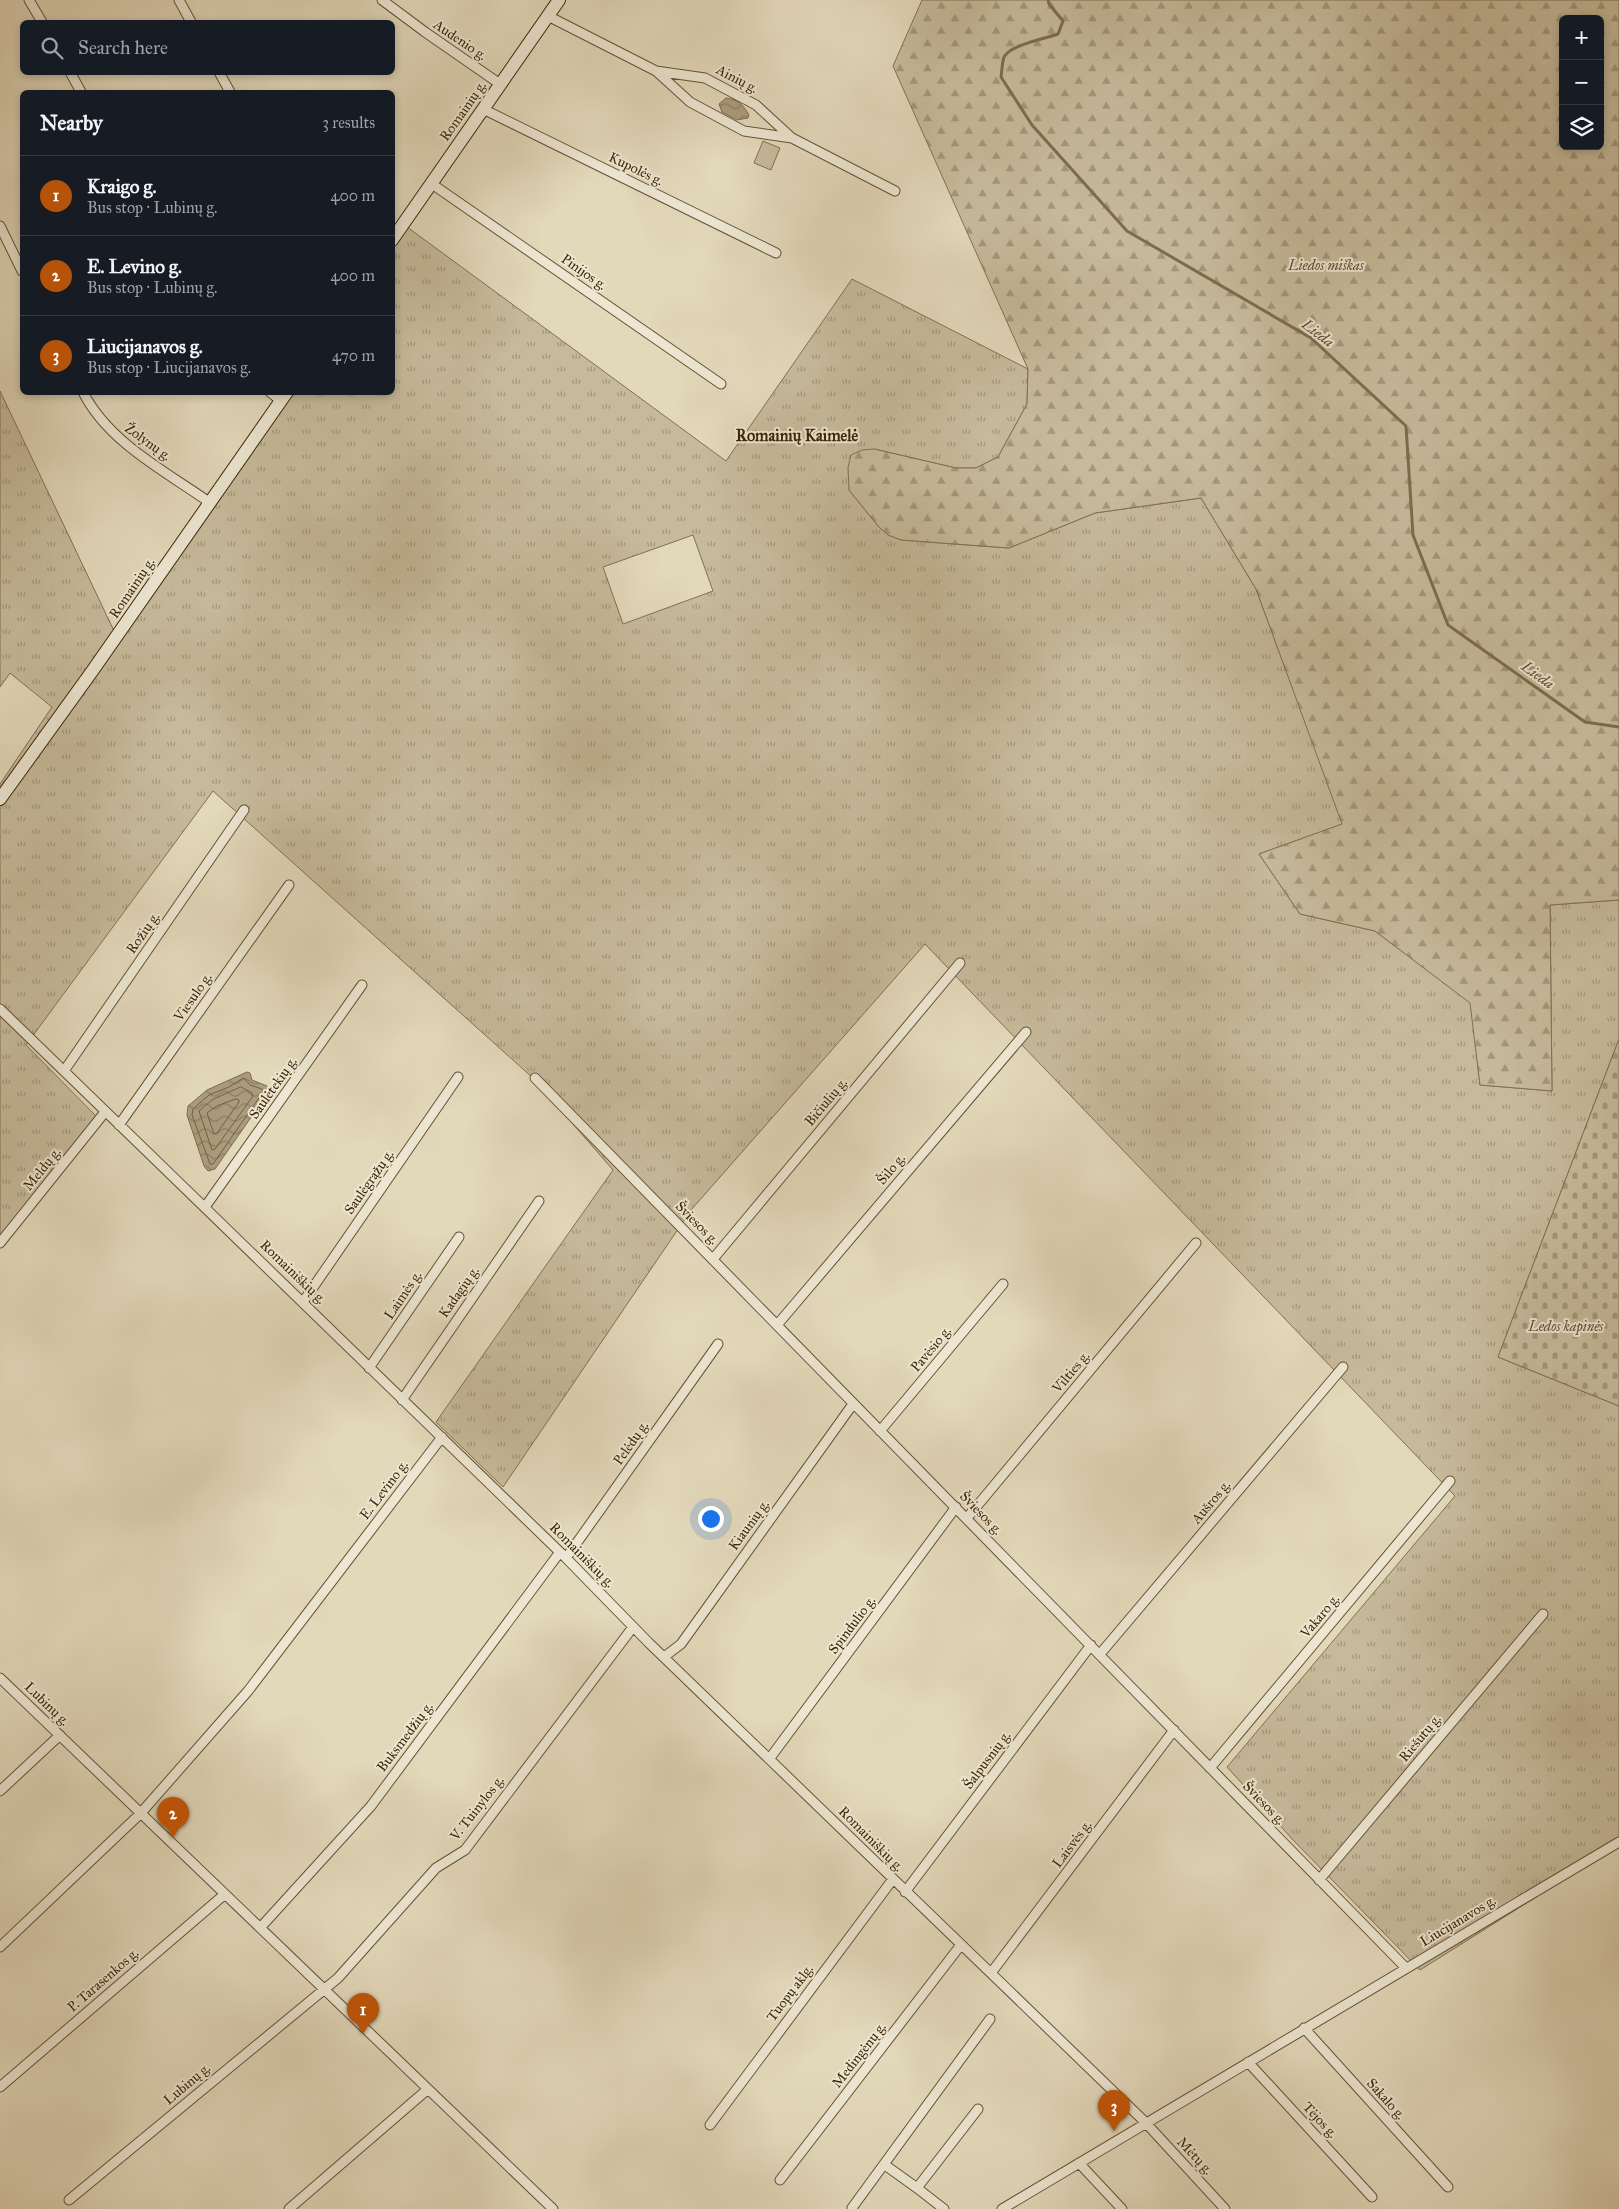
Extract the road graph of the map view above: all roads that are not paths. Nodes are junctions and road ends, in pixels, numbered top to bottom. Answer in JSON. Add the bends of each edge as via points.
{"nodes":[{"id":1,"x":29,"y":0,"type":"edge"},
{"id":2,"x":178,"y":0,"type":"edge"},
{"id":3,"x":382,"y":0,"type":"edge"},
{"id":4,"x":559,"y":0,"type":"edge"},
{"id":5,"x":548,"y":16,"type":"junction"},
{"id":6,"x":41,"y":20,"type":"edge"},
{"id":7,"x":190,"y":20,"type":"edge"},
{"id":8,"x":656,"y":71,"type":"junction"},
{"id":9,"x":72,"y":75,"type":"edge"},
{"id":10,"x":221,"y":75,"type":"edge"},
{"id":11,"x":500,"y":84,"type":"junction"},
{"id":12,"x":80,"y":90,"type":"edge"},
{"id":13,"x":229,"y":90,"type":"edge"},
{"id":14,"x":483,"y":109,"type":"junction"},
{"id":15,"x":792,"y":138,"type":"junction"},
{"id":16,"x":432,"y":184,"type":"junction"},
{"id":17,"x":895,"y":191,"type":"dead end"},
{"id":18,"x":0,"y":226,"type":"edge"},
{"id":19,"x":395,"y":236,"type":"edge"},
{"id":20,"x":776,"y":253,"type":"dead end"},
{"id":21,"x":20,"y":267,"type":"edge"},
{"id":22,"x":721,"y":384,"type":"dead end"},
{"id":23,"x":85,"y":395,"type":"edge"},
{"id":24,"x":284,"y":397,"type":"edge"},
{"id":25,"x":209,"y":502,"type":"junction"},
{"id":26,"x":0,"y":799,"type":"edge"},
{"id":27,"x":244,"y":810,"type":"dead end"},
{"id":28,"x":289,"y":885,"type":"dead end"},
{"id":29,"x":960,"y":963,"type":"dead end"},
{"id":30,"x":362,"y":985,"type":"dead end"},
{"id":31,"x":0,"y":1008,"type":"edge"},
{"id":32,"x":1026,"y":1032,"type":"dead end"},
{"id":33,"x":64,"y":1071,"type":"junction"},
{"id":34,"x":458,"y":1077,"type":"dead end"},
{"id":35,"x":535,"y":1078,"type":"dead end"},
{"id":36,"x":105,"y":1112,"type":"junction"},
{"id":37,"x":119,"y":1125,"type":"junction"},
{"id":38,"x":539,"y":1201,"type":"dead end"},
{"id":39,"x":205,"y":1207,"type":"junction"},
{"id":40,"x":458,"y":1237,"type":"dead end"},
{"id":41,"x":0,"y":1243,"type":"edge"},
{"id":42,"x":1196,"y":1243,"type":"dead end"},
{"id":43,"x":713,"y":1259,"type":"junction"},
{"id":44,"x":1003,"y":1284,"type":"dead end"},
{"id":45,"x":303,"y":1302,"type":"junction"},
{"id":46,"x":777,"y":1325,"type":"junction"},
{"id":47,"x":718,"y":1344,"type":"dead end"},
{"id":48,"x":1343,"y":1367,"type":"dead end"},
{"id":49,"x":369,"y":1368,"type":"junction"},
{"id":50,"x":402,"y":1400,"type":"junction"},
{"id":51,"x":853,"y":1404,"type":"junction"},
{"id":52,"x":880,"y":1431,"type":"junction"},
{"id":53,"x":442,"y":1437,"type":"junction"},
{"id":54,"x":1450,"y":1481,"type":"dead end"},
{"id":55,"x":956,"y":1507,"type":"junction"},
{"id":56,"x":967,"y":1518,"type":"junction"},
{"id":57,"x":563,"y":1555,"type":"junction"},
{"id":58,"x":1543,"y":1614,"type":"dead end"},
{"id":59,"x":633,"y":1626,"type":"junction"},
{"id":60,"x":1091,"y":1645,"type":"junction"},
{"id":61,"x":1100,"y":1654,"type":"junction"},
{"id":62,"x":664,"y":1658,"type":"junction"},
{"id":63,"x":0,"y":1678,"type":"edge"},
{"id":64,"x":1174,"y":1730,"type":"junction"},
{"id":65,"x":60,"y":1735,"type":"junction"},
{"id":66,"x":770,"y":1758,"type":"junction"},
{"id":67,"x":1210,"y":1768,"type":"junction"},
{"id":68,"x":0,"y":1791,"type":"edge"},
{"id":69,"x":140,"y":1814,"type":"junction"},
{"id":70,"x":1619,"y":1842,"type":"edge"},
{"id":71,"x":893,"y":1879,"type":"junction"},
{"id":72,"x":1319,"y":1880,"type":"junction"},
{"id":73,"x":905,"y":1892,"type":"junction"},
{"id":74,"x":224,"y":1894,"type":"junction"},
{"id":75,"x":260,"y":1928,"type":"junction"},
{"id":76,"x":960,"y":1946,"type":"junction"},
{"id":77,"x":0,"y":1947,"type":"edge"},
{"id":78,"x":1406,"y":1968,"type":"junction"},
{"id":79,"x":992,"y":1973,"type":"junction"},
{"id":80,"x":323,"y":1989,"type":"junction"},
{"id":81,"x":990,"y":2018,"type":"dead end"},
{"id":82,"x":1304,"y":2028,"type":"junction"},
{"id":83,"x":1248,"y":2062,"type":"junction"},
{"id":84,"x":0,"y":2087,"type":"edge"},
{"id":85,"x":428,"y":2089,"type":"junction"},
{"id":86,"x":978,"y":2108,"type":"dead end"},
{"id":87,"x":1145,"y":2122,"type":"junction"},
{"id":88,"x":710,"y":2125,"type":"dead end"},
{"id":89,"x":1079,"y":2162,"type":"junction"},
{"id":90,"x":885,"y":2165,"type":"junction"},
{"id":91,"x":780,"y":2180,"type":"dead end"},
{"id":92,"x":1448,"y":2187,"type":"dead end"},
{"id":93,"x":917,"y":2188,"type":"junction"},
{"id":94,"x":1372,"y":2197,"type":"dead end"},
{"id":95,"x":69,"y":2200,"type":"dead end"},
{"id":96,"x":852,"y":2208,"type":"edge"},
{"id":97,"x":289,"y":2209,"type":"edge"},
{"id":98,"x":553,"y":2209,"type":"edge"},
{"id":99,"x":944,"y":2209,"type":"edge"},
{"id":100,"x":1002,"y":2209,"type":"edge"},
{"id":101,"x":1122,"y":2209,"type":"edge"},
{"id":102,"x":1225,"y":2209,"type":"edge"}],
"edges":[{"from":1,"to":6,"type":"street"},
{"from":2,"to":7,"type":"street"},
{"from":3,"to":11,"type":"street","name":"Audenio g."},
{"from":4,"to":5,"type":"main road","name":"Romainių g."},
{"from":5,"to":8,"type":"street","name":"Ainių g."},
{"from":5,"to":11,"type":"main road","name":"Romainių g."},
{"from":8,"to":15,"type":"street","name":"Ainių g.","via":[[690,102],[744,131]]},
{"from":8,"to":15,"type":"street","name":"Ainių g.","via":[[705,78],[756,104]]},
{"from":9,"to":12,"type":"street"},
{"from":10,"to":13,"type":"street"},
{"from":11,"to":14,"type":"main road","name":"Romainių g."},
{"from":14,"to":16,"type":"main road","name":"Romainių g."},
{"from":14,"to":20,"type":"street","name":"Kupolės g."},
{"from":15,"to":17,"type":"street","name":"Ainių g."},
{"from":16,"to":19,"type":"main road","name":"Romainių g."},
{"from":16,"to":22,"type":"street","name":"Pinijos g."},
{"from":18,"to":21,"type":"street"},
{"from":23,"to":25,"type":"street","name":"Žolynų g.","via":[[99,419],[116,436]]},
{"from":24,"to":25,"type":"main road","name":"Romainių g."},
{"from":25,"to":26,"type":"main road","name":"Romainių g.","via":[[94,670]]},
{"from":27,"to":33,"type":"street","name":"Rožių g."},
{"from":28,"to":37,"type":"street","name":"Viesulo g."},
{"from":29,"to":43,"type":"street","name":"Bičiulių g."},
{"from":30,"to":39,"type":"street","name":"Saulėtekių g."},
{"from":31,"to":33,"type":"street","name":"Romainiškių g."},
{"from":32,"to":46,"type":"street","name":"Šilo g."},
{"from":33,"to":36,"type":"street","name":"Romainiškių g."},
{"from":34,"to":45,"type":"street","name":"Saulėgrąžų g."},
{"from":35,"to":43,"type":"street","name":"Šviesos g."},
{"from":36,"to":37,"type":"street","name":"Romainiškių g."},
{"from":36,"to":41,"type":"street","name":"Meldų g."},
{"from":37,"to":39,"type":"street","name":"Romainiškių g."},
{"from":38,"to":50,"type":"street","name":"Kadagių g."},
{"from":39,"to":45,"type":"street","name":"Romainiškių g."},
{"from":40,"to":49,"type":"street","name":"Laimės g."},
{"from":42,"to":56,"type":"street","name":"Vilties g."},
{"from":43,"to":46,"type":"street","name":"Šviesos g."},
{"from":44,"to":52,"type":"street","name":"Pavėsio g."},
{"from":45,"to":49,"type":"street","name":"Romainiškių g."},
{"from":46,"to":51,"type":"street","name":"Šviesos g."},
{"from":47,"to":57,"type":"street","name":"Pelėdų g."},
{"from":48,"to":61,"type":"street","name":"Aušros g."},
{"from":49,"to":50,"type":"street","name":"Romainiškių g."},
{"from":50,"to":53,"type":"street","name":"Romainiškių g."},
{"from":51,"to":52,"type":"street","name":"Šviesos g."},
{"from":51,"to":62,"type":"street","name":"Kiaunių g.","via":[[681,1644]]},
{"from":52,"to":55,"type":"street","name":"Šviesos g."},
{"from":53,"to":57,"type":"street","name":"Romainiškių g."},
{"from":53,"to":69,"type":"street","name":"E. Levino g.","via":[[248,1691]]},
{"from":54,"to":67,"type":"street","name":"Vakaro g."},
{"from":55,"to":56,"type":"street","name":"Šviesos g."},
{"from":55,"to":66,"type":"street","name":"Spindulio g."},
{"from":56,"to":60,"type":"street","name":"Šviesos g."},
{"from":57,"to":59,"type":"street","name":"Romainiškių g."},
{"from":57,"to":75,"type":"street","name":"Buksmedžių g.","via":[[371,1806]]},
{"from":58,"to":72,"type":"street","name":"Riešutų g."},
{"from":59,"to":62,"type":"street","name":"Romainiškių g."},
{"from":59,"to":80,"type":"street","name":"V. Tuinylos g.","via":[[465,1850],[436,1868],[338,1978]]},
{"from":60,"to":61,"type":"street","name":"Šviesos g."},
{"from":60,"to":73,"type":"street","name":"Šalpusnių g."},
{"from":61,"to":64,"type":"street","name":"Šviesos g."},
{"from":62,"to":66,"type":"street","name":"Romainiškių g."},
{"from":63,"to":65,"type":"street","name":"Lubinų g."},
{"from":64,"to":67,"type":"street","name":"Šviesos g."},
{"from":64,"to":79,"type":"street","name":"Laisvės g."},
{"from":65,"to":68,"type":"street"},
{"from":65,"to":69,"type":"street","name":"Lubinų g."},
{"from":66,"to":71,"type":"street","name":"Romainiškių g."},
{"from":67,"to":72,"type":"street","name":"Šviesos g."},
{"from":69,"to":74,"type":"street","name":"Lubinų g."},
{"from":69,"to":77,"type":"street"},
{"from":70,"to":78,"type":"street","name":"Liucijanavos g."},
{"from":71,"to":73,"type":"street","name":"Romainiškių g."},
{"from":71,"to":88,"type":"street","name":"Tuopų aklg."},
{"from":72,"to":78,"type":"street","name":"Šviesos g."},
{"from":73,"to":76,"type":"street","name":"Romainiškių g."},
{"from":74,"to":75,"type":"street","name":"Lubinų g."},
{"from":74,"to":84,"type":"street","name":"P. Tarasenkos g."},
{"from":75,"to":80,"type":"street","name":"Lubinų g."},
{"from":76,"to":79,"type":"street","name":"Romainiškių g."},
{"from":76,"to":91,"type":"street","name":"Medingėnų g."},
{"from":78,"to":82,"type":"street","name":"Liucijanavos g."},
{"from":79,"to":87,"type":"street","name":"Romainiškių g."},
{"from":80,"to":85,"type":"street","name":"Lubinų g."},
{"from":80,"to":95,"type":"street","name":"Lubinų g."},
{"from":81,"to":90,"type":"street"},
{"from":82,"to":83,"type":"street","name":"Liucijanavos g."},
{"from":82,"to":92,"type":"street","name":"Sakalo g."},
{"from":83,"to":87,"type":"street","name":"Liucijanavos g."},
{"from":83,"to":94,"type":"street","name":"Tėjos g."},
{"from":85,"to":97,"type":"street"},
{"from":85,"to":98,"type":"street","name":"Lubinų g."},
{"from":86,"to":93,"type":"street"},
{"from":87,"to":89,"type":"street","name":"Liucijanavos g."},
{"from":87,"to":102,"type":"street","name":"Mėtų g."},
{"from":89,"to":100,"type":"street","name":"Liucijanavos g."},
{"from":89,"to":101,"type":"street"},
{"from":90,"to":93,"type":"street"},
{"from":90,"to":96,"type":"street"},
{"from":93,"to":99,"type":"street"}]}
